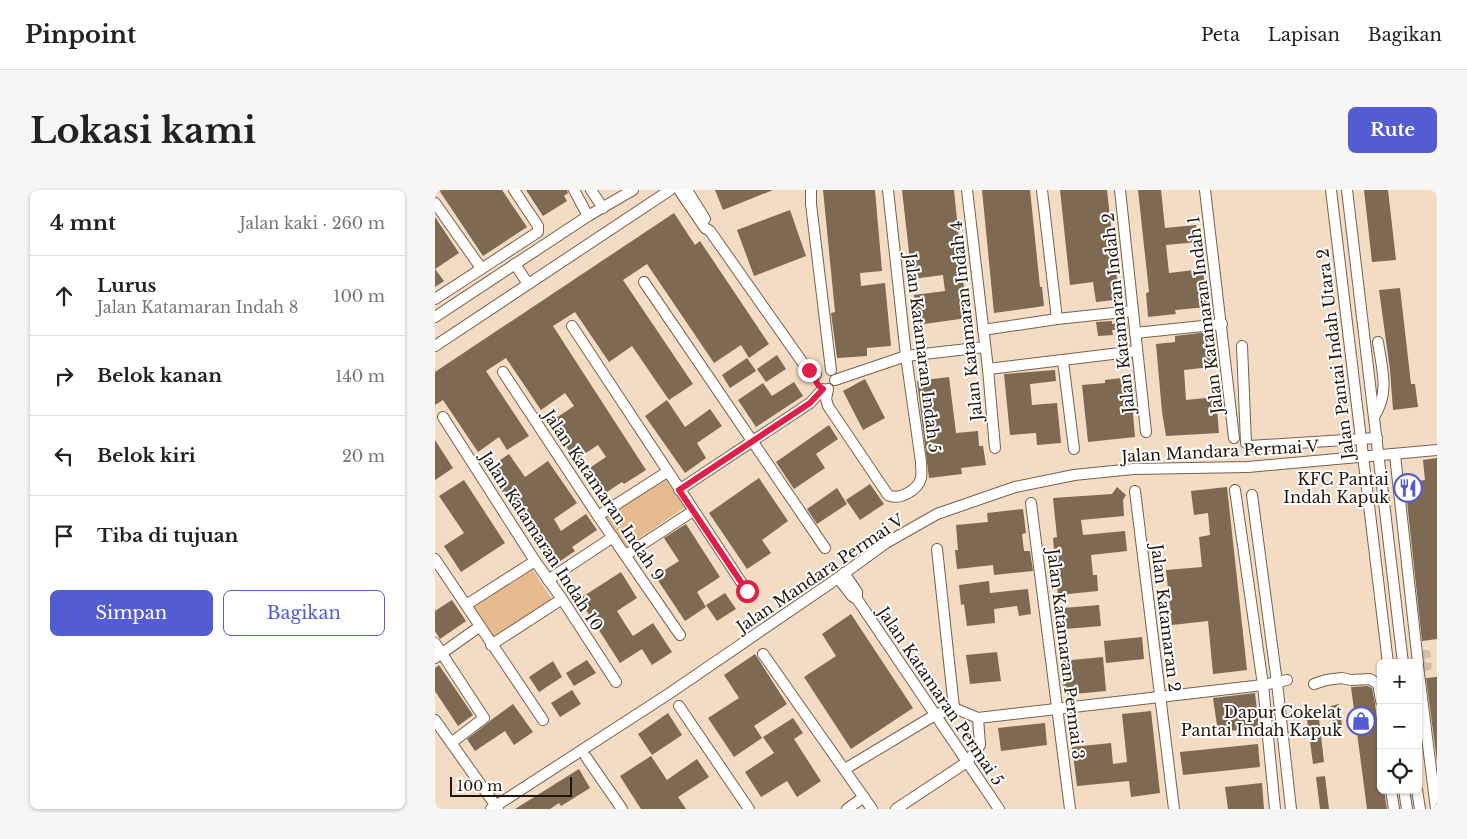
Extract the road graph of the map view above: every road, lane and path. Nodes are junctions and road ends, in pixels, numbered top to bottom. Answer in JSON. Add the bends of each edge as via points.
{"nodes":[{"id":1,"x":514,"y":190,"type":"edge"},
{"id":2,"x":574,"y":190,"type":"edge"},
{"id":3,"x":591,"y":190,"type":"edge"},
{"id":4,"x":633,"y":190,"type":"edge"},
{"id":5,"x":670,"y":190,"type":"edge"},
{"id":6,"x":679,"y":190,"type":"edge"},
{"id":7,"x":687,"y":190,"type":"edge"},
{"id":8,"x":811,"y":190,"type":"edge"},
{"id":9,"x":888,"y":190,"type":"edge"},
{"id":10,"x":967,"y":190,"type":"edge"},
{"id":11,"x":1042,"y":190,"type":"edge"},
{"id":12,"x":1120,"y":190,"type":"edge"},
{"id":13,"x":1205,"y":190,"type":"edge"},
{"id":14,"x":1331,"y":190,"type":"edge"},
{"id":15,"x":1347,"y":190,"type":"edge"},
{"id":16,"x":619,"y":194,"type":"edge"},
{"id":17,"x":435,"y":203,"type":"edge"},
{"id":18,"x":603,"y":208,"type":"junction"},
{"id":19,"x":588,"y":216,"type":"junction"},
{"id":20,"x":710,"y":231,"type":"junction"},
{"id":21,"x":515,"y":264,"type":"junction"},
{"id":22,"x":481,"y":268,"type":"junction"},
{"id":23,"x":644,"y":282,"type":"dead end"},
{"id":24,"x":528,"y":284,"type":"junction"},
{"id":25,"x":435,"y":299,"type":"edge"},
{"id":26,"x":1133,"y":311,"type":"junction"},
{"id":27,"x":435,"y":317,"type":"edge"},
{"id":28,"x":1057,"y":319,"type":"junction"},
{"id":29,"x":1222,"y":324,"type":"junction"},
{"id":30,"x":572,"y":326,"type":"dead end"},
{"id":31,"x":983,"y":330,"type":"junction"},
{"id":32,"x":1135,"y":334,"type":"junction"},
{"id":33,"x":1378,"y":342,"type":"dead end"},
{"id":34,"x":435,"y":346,"type":"edge"},
{"id":35,"x":1242,"y":346,"type":"dead end"},
{"id":36,"x":985,"y":347,"type":"junction"},
{"id":37,"x":1137,"y":351,"type":"junction"},
{"id":38,"x":906,"y":356,"type":"junction"},
{"id":39,"x":1063,"y":361,"type":"junction"},
{"id":40,"x":988,"y":369,"type":"junction"},
{"id":41,"x":831,"y":370,"type":"junction"},
{"id":42,"x":503,"y":372,"type":"dead end"},
{"id":43,"x":816,"y":375,"type":"junction"},
{"id":44,"x":835,"y":380,"type":"junction"},
{"id":45,"x":826,"y":389,"type":"junction"},
{"id":46,"x":443,"y":417,"type":"dead end"},
{"id":47,"x":1374,"y":417,"type":"junction"},
{"id":48,"x":1146,"y":432,"type":"dead end"},
{"id":49,"x":1234,"y":438,"type":"dead end"},
{"id":50,"x":1377,"y":438,"type":"junction"},
{"id":51,"x":1360,"y":439,"type":"junction"},
{"id":52,"x":753,"y":443,"type":"junction"},
{"id":53,"x":995,"y":448,"type":"dead end"},
{"id":54,"x":1074,"y":449,"type":"dead end"},
{"id":55,"x":1437,"y":450,"type":"edge"},
{"id":56,"x":1395,"y":455,"type":"junction"},
{"id":57,"x":1379,"y":456,"type":"junction"},
{"id":58,"x":1363,"y":458,"type":"junction"},
{"id":59,"x":667,"y":472,"type":"junction"},
{"id":60,"x":679,"y":490,"type":"junction"},
{"id":61,"x":1235,"y":490,"type":"dead end"},
{"id":62,"x":1135,"y":491,"type":"dead end"},
{"id":63,"x":1252,"y":495,"type":"dead end"},
{"id":64,"x":1031,"y":503,"type":"dead end"},
{"id":65,"x":693,"y":511,"type":"junction"},
{"id":66,"x":598,"y":516,"type":"junction"},
{"id":67,"x":613,"y":537,"type":"junction"},
{"id":68,"x":825,"y":548,"type":"dead end"},
{"id":69,"x":937,"y":548,"type":"dead end"},
{"id":70,"x":626,"y":555,"type":"junction"},
{"id":71,"x":435,"y":559,"type":"edge"},
{"id":72,"x":535,"y":561,"type":"junction"},
{"id":73,"x":841,"y":576,"type":"junction"},
{"id":74,"x":548,"y":580,"type":"junction"},
{"id":75,"x":747,"y":591,"type":"dead end"},
{"id":76,"x":562,"y":599,"type":"junction"},
{"id":77,"x":466,"y":605,"type":"junction"},
{"id":78,"x":479,"y":627,"type":"junction"},
{"id":79,"x":680,"y":635,"type":"dead end"},
{"id":80,"x":435,"y":643,"type":"edge"},
{"id":81,"x":491,"y":645,"type":"junction"},
{"id":82,"x":763,"y":654,"type":"dead end"},
{"id":83,"x":438,"y":655,"type":"edge"},
{"id":84,"x":1388,"y":659,"type":"edge"},
{"id":85,"x":1402,"y":659,"type":"edge"},
{"id":86,"x":1418,"y":659,"type":"tunnel mouth"},
{"id":87,"x":1287,"y":680,"type":"dead end"},
{"id":88,"x":617,"y":682,"type":"dead end"},
{"id":89,"x":1277,"y":683,"type":"junction"},
{"id":90,"x":1377,"y":683,"type":"edge"},
{"id":91,"x":1314,"y":684,"type":"dead end"},
{"id":92,"x":1263,"y":685,"type":"junction"},
{"id":93,"x":1422,"y":695,"type":"edge"},
{"id":94,"x":1161,"y":696,"type":"junction"},
{"id":95,"x":679,"y":706,"type":"dead end"},
{"id":96,"x":954,"y":708,"type":"junction"},
{"id":97,"x":1058,"y":709,"type":"junction"},
{"id":98,"x":935,"y":715,"type":"junction"},
{"id":99,"x":978,"y":718,"type":"junction"},
{"id":100,"x":435,"y":720,"type":"edge"},
{"id":101,"x":543,"y":720,"type":"dead end"},
{"id":102,"x":451,"y":743,"type":"junction"},
{"id":103,"x":586,"y":757,"type":"dead end"},
{"id":104,"x":967,"y":762,"type":"junction"},
{"id":105,"x":845,"y":769,"type":"junction"},
{"id":106,"x":1392,"y":794,"type":"edge"},
{"id":107,"x":1405,"y":794,"type":"edge"},
{"id":108,"x":1417,"y":794,"type":"edge"},
{"id":109,"x":864,"y":797,"type":"junction"},
{"id":110,"x":495,"y":808,"type":"edge"},
{"id":111,"x":622,"y":809,"type":"edge"},
{"id":112,"x":749,"y":809,"type":"edge"},
{"id":113,"x":847,"y":809,"type":"edge"},
{"id":114,"x":872,"y":809,"type":"edge"},
{"id":115,"x":896,"y":809,"type":"edge"},
{"id":116,"x":999,"y":809,"type":"edge"},
{"id":117,"x":1070,"y":809,"type":"edge"},
{"id":118,"x":1174,"y":809,"type":"edge"},
{"id":119,"x":1275,"y":809,"type":"edge"},
{"id":120,"x":1291,"y":809,"type":"edge"},
{"id":121,"x":1394,"y":809,"type":"edge"},
{"id":122,"x":1407,"y":809,"type":"edge"},
{"id":123,"x":1419,"y":809,"type":"edge"},
{"id":124,"x":1436,"y":809,"type":"edge"}],
"edges":[{"from":1,"to":22,"type":"street","via":[[539,230]]},
{"from":2,"to":19,"type":"street"},
{"from":3,"to":18,"type":"street"},
{"from":4,"to":16,"type":"street"},
{"from":5,"to":24,"type":"street"},
{"from":6,"to":20,"type":"street"},
{"from":7,"to":20,"type":"street"},
{"from":8,"to":41,"type":"street"},
{"from":9,"to":38,"type":"street","name":"Jalan Katamaran Indah 5"},
{"from":10,"to":31,"type":"street","name":"Jalan Katamaran Indah 4"},
{"from":11,"to":28,"type":"street"},
{"from":12,"to":26,"type":"street","name":"Jalan Katamaran Indah 2"},
{"from":13,"to":29,"type":"street","name":"Jalan Katamaran Indah 1"},
{"from":14,"to":51,"type":"street","name":"Jalan Pantai Indah Utara 2"},
{"from":15,"to":47,"type":"street","name":"Jalan Pantai Indah Utara 2"},
{"from":16,"to":18,"type":"street"},
{"from":17,"to":22,"type":"street"},
{"from":18,"to":19,"type":"street"},
{"from":19,"to":21,"type":"street"},
{"from":20,"to":43,"type":"street","via":[[805,366]]},
{"from":21,"to":24,"type":"street"},
{"from":21,"to":27,"type":"street"},
{"from":22,"to":25,"type":"street"},
{"from":23,"to":52,"type":"street"},
{"from":24,"to":34,"type":"street"},
{"from":26,"to":28,"type":"street"},
{"from":26,"to":32,"type":"street","name":"Jalan Katamaran Indah 2"},
{"from":28,"to":31,"type":"street"},
{"from":29,"to":32,"type":"street"},
{"from":29,"to":49,"type":"street","name":"Jalan Katamaran Indah 1"},
{"from":30,"to":59,"type":"street"},
{"from":31,"to":36,"type":"street","name":"Jalan Katamaran Indah 4"},
{"from":32,"to":37,"type":"street","name":"Jalan Katamaran Indah 2"},
{"from":33,"to":47,"type":"street","via":[[1385,390]]},
{"from":35,"to":51,"type":"street","name":"Jalan Katamaran Indah 1","via":[[1246,443],[1250,446]]},
{"from":36,"to":38,"type":"street"},
{"from":36,"to":40,"type":"street","name":"Jalan Katamaran Indah 4"},
{"from":37,"to":39,"type":"street"},
{"from":37,"to":48,"type":"street","name":"Jalan Katamaran Indah 2"},
{"from":38,"to":44,"type":"street"},
{"from":38,"to":45,"type":"street","name":"Jalan Katamaran Indah 5","via":[[921,462],[918,486],[911,491],[888,495],[829,406]]},
{"from":39,"to":40,"type":"street"},
{"from":39,"to":54,"type":"street"},
{"from":40,"to":53,"type":"street","name":"Jalan Katamaran Indah 4"},
{"from":41,"to":43,"type":"street","via":[[825,369]]},
{"from":41,"to":44,"type":"street"},
{"from":42,"to":66,"type":"street","name":"Jalan Katamaran Indah 9"},
{"from":43,"to":45,"type":"street","via":[[818,386]]},
{"from":44,"to":45,"type":"street","via":[[833,386]]},
{"from":45,"to":52,"type":"street"},
{"from":46,"to":72,"type":"street","name":"Jalan Katamaran Indah 10"},
{"from":47,"to":50,"type":"street","name":"Jalan Pantai Indah Utara 2"},
{"from":50,"to":51,"type":"street","name":"Jalan Katamaran Indah 1"},
{"from":50,"to":57,"type":"street","name":"Jalan Pantai Indah Utara 2"},
{"from":51,"to":58,"type":"street","name":"Jalan Pantai Indah Utara 2"},
{"from":52,"to":60,"type":"street"},
{"from":52,"to":68,"type":"street"},
{"from":55,"to":56,"type":"street","name":"Jalan Mandara Permai V"},
{"from":56,"to":57,"type":"street","name":"Jalan Mandara Permai V"},
{"from":56,"to":86,"type":"street"},
{"from":57,"to":58,"type":"street","name":"Jalan Mandara Permai V"},
{"from":57,"to":85,"type":"street","name":"Jalan Pantai Indah Utara 2"},
{"from":58,"to":73,"type":"street","name":"Jalan Mandara Permai V","via":[[1248,467],[1133,469],[1074,475],[1015,487],[937,514],[886,543]]},
{"from":58,"to":84,"type":"street","name":"Jalan Pantai Indah Utara 2"},
{"from":59,"to":60,"type":"street"},
{"from":59,"to":66,"type":"street"},
{"from":60,"to":65,"type":"street"},
{"from":61,"to":92,"type":"street"},
{"from":62,"to":94,"type":"street","name":"Jalan Katamaran 2"},
{"from":63,"to":89,"type":"street"},
{"from":64,"to":97,"type":"street","name":"Jalan Katamaran Permai 3"},
{"from":65,"to":70,"type":"street"},
{"from":65,"to":75,"type":"street"},
{"from":66,"to":67,"type":"street","name":"Jalan Katamaran Indah 9"},
{"from":67,"to":70,"type":"street","name":"Jalan Katamaran Indah 9"},
{"from":67,"to":74,"type":"street"},
{"from":69,"to":96,"type":"street"},
{"from":70,"to":79,"type":"street","name":"Jalan Katamaran Indah 9"},
{"from":71,"to":77,"type":"street"},
{"from":72,"to":74,"type":"street","name":"Jalan Katamaran Indah 10"},
{"from":72,"to":77,"type":"street"},
{"from":73,"to":98,"type":"street","name":"Jalan Katamaran Permai 5","via":[[857,592],[857,599]]},
{"from":73,"to":110,"type":"street","name":"Jalan Mandara Permai V"},
{"from":74,"to":76,"type":"street","name":"Jalan Katamaran Indah 10"},
{"from":76,"to":81,"type":"street"},
{"from":76,"to":88,"type":"street","name":"Jalan Katamaran Indah 10"},
{"from":77,"to":78,"type":"street"},
{"from":78,"to":81,"type":"street"},
{"from":78,"to":83,"type":"street"},
{"from":80,"to":83,"type":"street"},
{"from":81,"to":101,"type":"street"},
{"from":82,"to":105,"type":"street"},
{"from":83,"to":102,"type":"street","via":[[484,718]]},
{"from":87,"to":89,"type":"street"},
{"from":89,"to":92,"type":"street"},
{"from":89,"to":120,"type":"street"},
{"from":90,"to":91,"type":"street","via":[[1370,679],[1333,678]]},
{"from":92,"to":94,"type":"street"},
{"from":92,"to":119,"type":"street"},
{"from":93,"to":124,"type":"street"},
{"from":94,"to":97,"type":"street"},
{"from":94,"to":118,"type":"street","name":"Jalan Katamaran 2"},
{"from":95,"to":112,"type":"street"},
{"from":96,"to":98,"type":"street"},
{"from":96,"to":99,"type":"street"},
{"from":97,"to":99,"type":"street"},
{"from":97,"to":117,"type":"street","name":"Jalan Katamaran Permai 3"},
{"from":98,"to":104,"type":"street","name":"Jalan Katamaran Permai 5"},
{"from":98,"to":105,"type":"street"},
{"from":99,"to":104,"type":"street","via":[[980,745]]},
{"from":100,"to":102,"type":"street"},
{"from":102,"to":110,"type":"street"},
{"from":103,"to":111,"type":"street"},
{"from":104,"to":115,"type":"street"},
{"from":104,"to":116,"type":"street","name":"Jalan Katamaran Permai 5"},
{"from":105,"to":109,"type":"street"},
{"from":106,"to":121,"type":"street"},
{"from":107,"to":122,"type":"street"},
{"from":108,"to":123,"type":"street"},
{"from":109,"to":113,"type":"street"},
{"from":109,"to":114,"type":"street"}]}
